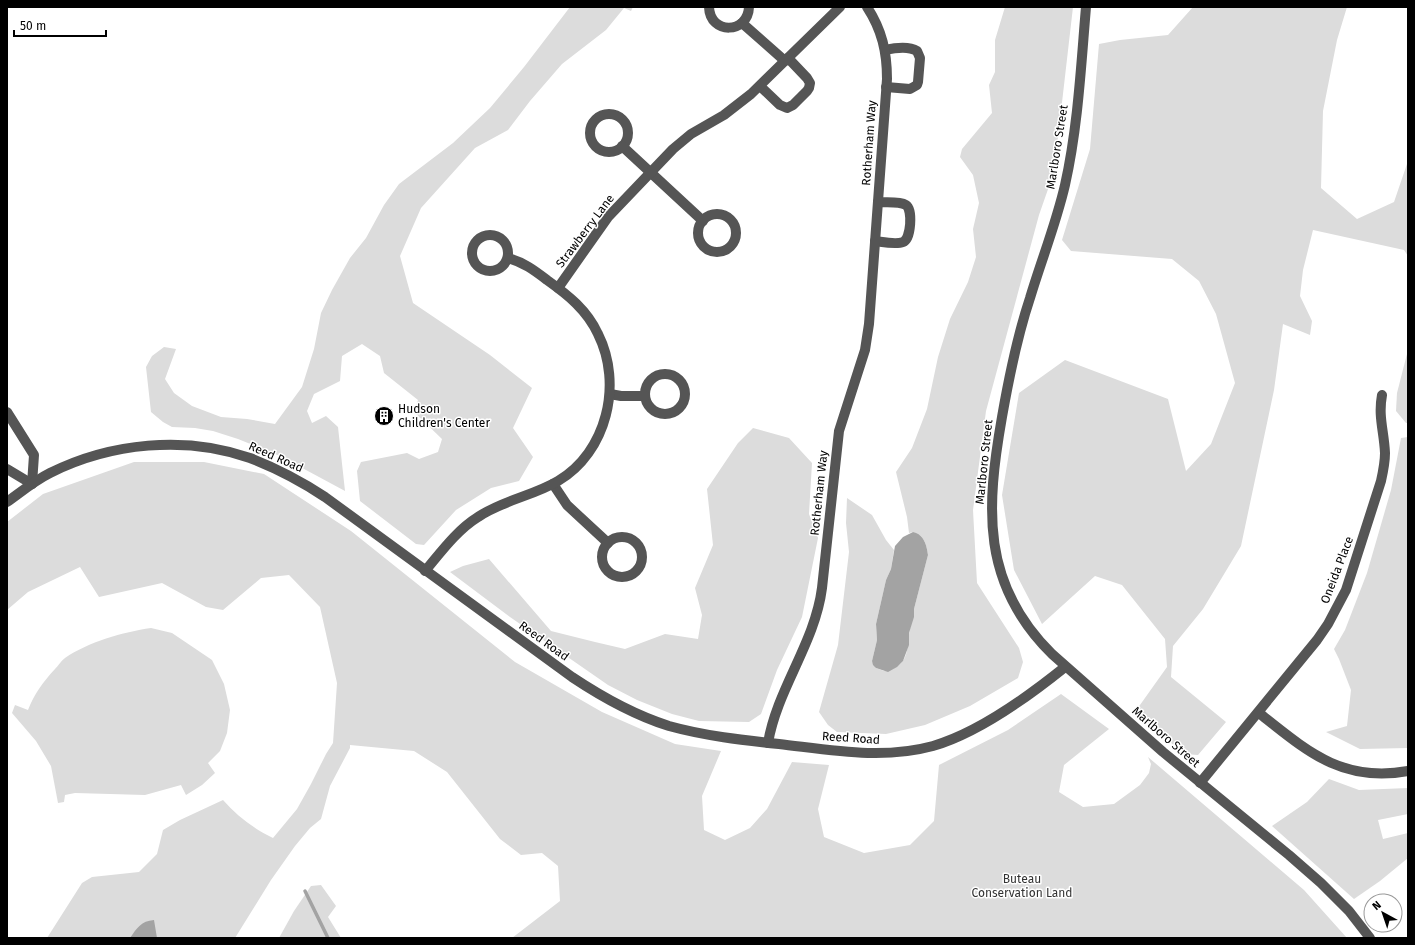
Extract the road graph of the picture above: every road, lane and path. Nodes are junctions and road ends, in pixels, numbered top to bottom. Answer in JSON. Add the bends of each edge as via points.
{"nodes":[{"id":1,"x":710,"y":7,"type":"edge"},
{"id":2,"x":749,"y":7,"type":"edge"},
{"id":3,"x":840,"y":7,"type":"edge"},
{"id":4,"x":867,"y":7,"type":"edge"},
{"id":5,"x":1086,"y":7,"type":"edge"},
{"id":6,"x":742,"y":23,"type":"junction"},
{"id":7,"x":885,"y":50,"type":"junction"},
{"id":8,"x":786,"y":60,"type":"junction"},
{"id":9,"x":760,"y":86,"type":"junction"},
{"id":10,"x":886,"y":87,"type":"junction"},
{"id":11,"x":622,"y":146,"type":"dead end"},
{"id":12,"x":650,"y":173,"type":"junction"},
{"id":13,"x":878,"y":202,"type":"junction"},
{"id":14,"x":703,"y":221,"type":"dead end"},
{"id":15,"x":875,"y":241,"type":"junction"},
{"id":16,"x":508,"y":258,"type":"dead end"},
{"id":17,"x":558,"y":288,"type":"junction"},
{"id":18,"x":610,"y":394,"type":"junction"},
{"id":19,"x":1382,"y":395,"type":"dead end"},
{"id":20,"x":645,"y":396,"type":"dead end"},
{"id":21,"x":7,"y":412,"type":"edge"},
{"id":22,"x":7,"y":469,"type":"edge"},
{"id":23,"x":32,"y":484,"type":"junction"},
{"id":24,"x":553,"y":484,"type":"junction"},
{"id":25,"x":7,"y":502,"type":"edge"},
{"id":26,"x":608,"y":542,"type":"dead end"},
{"id":27,"x":425,"y":571,"type":"junction"},
{"id":28,"x":1065,"y":667,"type":"junction"},
{"id":29,"x":1259,"y":713,"type":"junction"},
{"id":30,"x":768,"y":743,"type":"junction"},
{"id":31,"x":1408,"y":771,"type":"edge"},
{"id":32,"x":1200,"y":782,"type":"junction"},
{"id":33,"x":1370,"y":938,"type":"edge"}],
"edges":[{"from":1,"to":6,"type":"street","via":[[712,18],[721,26],[732,28]]},
{"from":2,"to":6,"type":"street"},
{"from":3,"to":8,"type":"street","name":"Strawberry Lane"},
{"from":4,"to":7,"type":"street","name":"Rotherham Way","via":[[877,24]]},
{"from":5,"to":28,"type":"street","name":"Marlboro Street","via":[[1070,162],[1059,209],[1025,313],[1013,361],[999,434],[991,505],[999,567],[1011,598],[1028,628]]},
{"from":6,"to":8,"type":"street"},
{"from":7,"to":10,"type":"street","name":"Rotherham Way"},
{"from":7,"to":10,"type":"street","name":"Rotherham Way","via":[[912,49],[920,58],[918,82],[915,86],[910,89]]},
{"from":8,"to":9,"type":"street","name":"Strawberry Lane"},
{"from":8,"to":9,"type":"street","via":[[808,78],[809,90],[786,108]]},
{"from":9,"to":12,"type":"street","name":"Strawberry Lane","via":[[738,105],[691,134]]},
{"from":10,"to":13,"type":"street","name":"Rotherham Way"},
{"from":11,"to":12,"type":"street"},
{"from":12,"to":14,"type":"street"},
{"from":12,"to":17,"type":"street","name":"Strawberry Lane","via":[[608,217]]},
{"from":13,"to":15,"type":"street","name":"Rotherham Way"},
{"from":13,"to":15,"type":"street","name":"Rotherham Way","via":[[903,204],[908,207],[909,234],[906,240],[901,242]]},
{"from":15,"to":30,"type":"street","name":"Rotherham Way","via":[[865,350],[838,437],[821,599],[812,628],[773,722]]},
{"from":16,"to":17,"type":"street","via":[[528,266]]},
{"from":17,"to":18,"type":"street","via":[[584,312],[599,336],[609,370]]},
{"from":18,"to":20,"type":"street"},
{"from":18,"to":24,"type":"street","via":[[603,425],[592,447],[573,470]]},
{"from":19,"to":29,"type":"street","name":"Oneida Place","via":[[1380,421],[1385,454],[1384,467],[1346,590],[1332,619]]},
{"from":21,"to":23,"type":"street","via":[[34,455]]},
{"from":22,"to":23,"type":"street"},
{"from":23,"to":25,"type":"street","name":"Reed Road"},
{"from":23,"to":27,"type":"street","name":"Reed Road","via":[[49,473],[84,458],[134,446],[183,446],[232,453],[264,464],[310,487]]},
{"from":24,"to":26,"type":"street","via":[[567,505]]},
{"from":24,"to":27,"type":"street","via":[[477,517],[445,547]]},
{"from":27,"to":30,"type":"street","name":"Reed Road","via":[[572,677],[617,705],[682,729]]},
{"from":28,"to":30,"type":"street","name":"Reed Road","via":[[1026,697],[982,724],[951,739],[917,750],[869,753]]},
{"from":28,"to":32,"type":"street","name":"Marlboro Street"},
{"from":29,"to":31,"type":"street","via":[[1303,747],[1337,766],[1369,773]]},
{"from":29,"to":32,"type":"street","name":"Oneida Place"},
{"from":32,"to":33,"type":"street","name":"Marlboro Street","via":[[1321,883],[1349,911]]}]}
